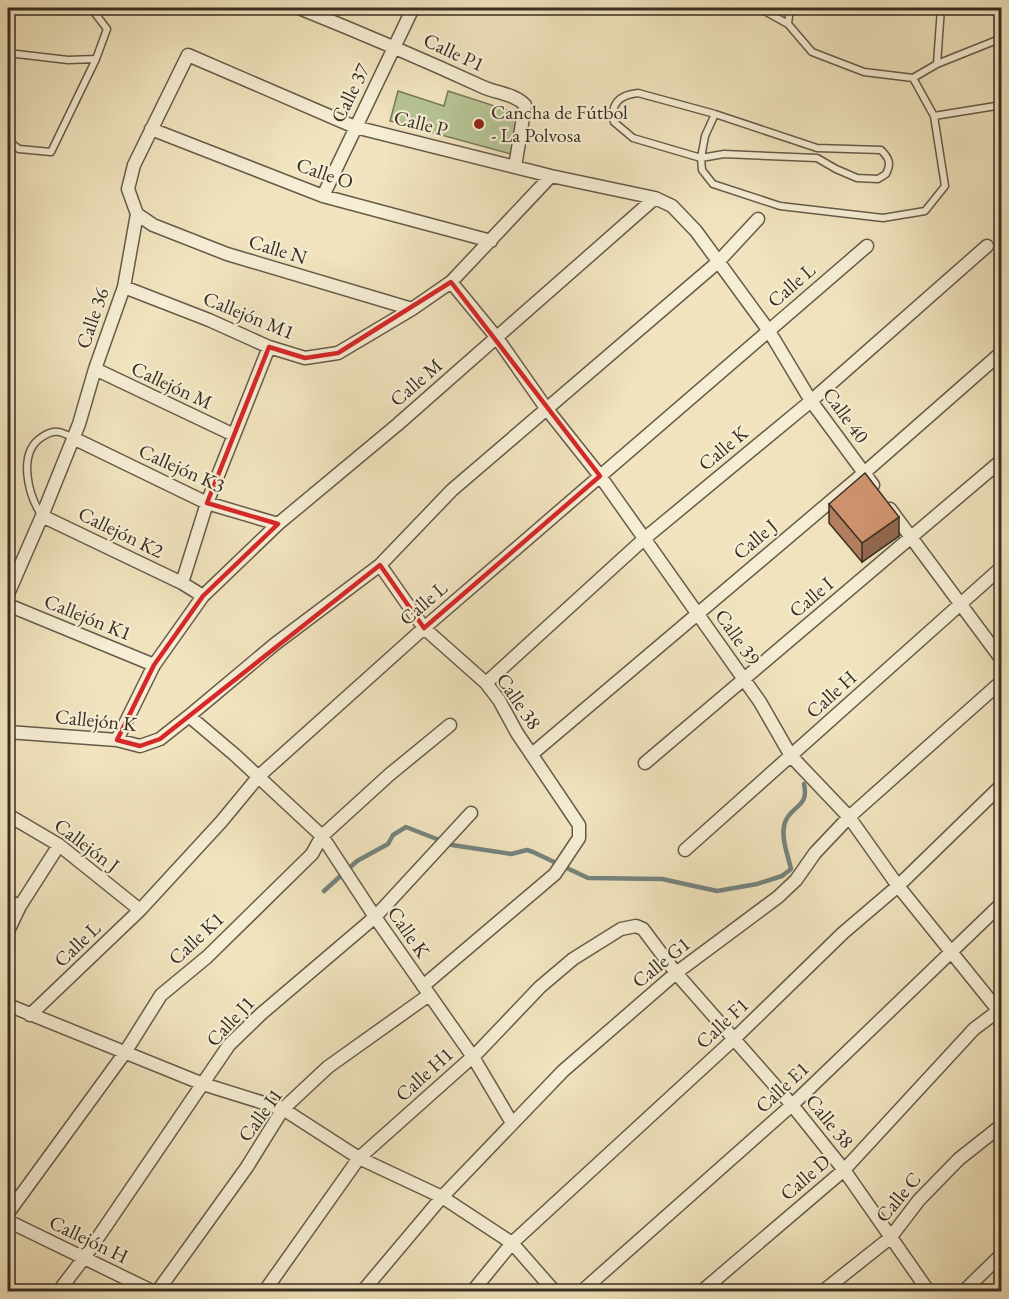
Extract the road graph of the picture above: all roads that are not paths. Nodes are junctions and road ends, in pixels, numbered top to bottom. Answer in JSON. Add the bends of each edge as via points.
{"nodes":[{"id":1,"x":91,"y":8,"type":"edge"},
{"id":2,"x":299,"y":8,"type":"edge"},
{"id":3,"x":413,"y":8,"type":"edge"},
{"id":4,"x":759,"y":8,"type":"edge"},
{"id":5,"x":790,"y":8,"type":"edge"},
{"id":6,"x":941,"y":8,"type":"edge"},
{"id":7,"x":788,"y":24,"type":"junction"},
{"id":8,"x":1002,"y":38,"type":"edge"},
{"id":9,"x":394,"y":47,"type":"junction"},
{"id":10,"x":8,"y":53,"type":"edge"},
{"id":11,"x":188,"y":55,"type":"joint"},
{"id":12,"x":96,"y":59,"type":"junction"},
{"id":13,"x":937,"y":64,"type":"junction"},
{"id":14,"x":913,"y":78,"type":"junction"},
{"id":15,"x":1002,"y":105,"type":"edge"},
{"id":16,"x":715,"y":114,"type":"junction"},
{"id":17,"x":934,"y":116,"type":"junction"},
{"id":18,"x":355,"y":127,"type":"junction"},
{"id":19,"x":151,"y":129,"type":"junction"},
{"id":20,"x":8,"y":141,"type":"edge"},
{"id":21,"x":701,"y":158,"type":"junction"},
{"id":22,"x":515,"y":167,"type":"junction"},
{"id":23,"x":551,"y":176,"type":"junction"},
{"id":24,"x":323,"y":196,"type":"junction"},
{"id":25,"x":655,"y":198,"type":"junction"},
{"id":26,"x":137,"y":214,"type":"junction"},
{"id":27,"x":758,"y":219,"type":"dead end"},
{"id":28,"x":491,"y":241,"type":"junction"},
{"id":29,"x":867,"y":246,"type":"dead end"},
{"id":30,"x":987,"y":246,"type":"dead end"},
{"id":31,"x":718,"y":262,"type":"junction"},
{"id":32,"x":451,"y":282,"type":"junction"},
{"id":33,"x":124,"y":287,"type":"junction"},
{"id":34,"x":412,"y":309,"type":"junction"},
{"id":35,"x":769,"y":331,"type":"junction"},
{"id":36,"x":497,"y":338,"type":"junction"},
{"id":37,"x":269,"y":347,"type":"junction"},
{"id":38,"x":1002,"y":352,"type":"edge"},
{"id":39,"x":95,"y":369,"type":"junction"},
{"id":40,"x":811,"y":401,"type":"junction"},
{"id":41,"x":546,"y":408,"type":"junction"},
{"id":42,"x":234,"y":435,"type":"junction"},
{"id":43,"x":74,"y":438,"type":"junction"},
{"id":44,"x":1002,"y":460,"type":"edge"},
{"id":45,"x":864,"y":473,"type":"junction"},
{"id":46,"x":600,"y":476,"type":"junction"},
{"id":47,"x":207,"y":504,"type":"junction"},
{"id":48,"x":42,"y":516,"type":"junction"},
{"id":49,"x":278,"y":524,"type":"junction"},
{"id":50,"x":912,"y":538,"type":"junction"},
{"id":51,"x":644,"y":539,"type":"junction"},
{"id":52,"x":380,"y":565,"type":"junction"},
{"id":53,"x":1002,"y":567,"type":"edge"},
{"id":54,"x":182,"y":583,"type":"junction"},
{"id":55,"x":8,"y":594,"type":"edge"},
{"id":56,"x":203,"y":596,"type":"junction"},
{"id":57,"x":8,"y":605,"type":"edge"},
{"id":58,"x":960,"y":605,"type":"junction"},
{"id":59,"x":697,"y":613,"type":"junction"},
{"id":60,"x":424,"y":628,"type":"junction"},
{"id":61,"x":1002,"y":660,"type":"edge"},
{"id":62,"x":154,"y":665,"type":"junction"},
{"id":63,"x":744,"y":680,"type":"junction"},
{"id":64,"x":1002,"y":681,"type":"edge"},
{"id":65,"x":486,"y":683,"type":"junction"},
{"id":66,"x":189,"y":716,"type":"junction"},
{"id":67,"x":450,"y":725,"type":"dead end"},
{"id":68,"x":8,"y":732,"type":"edge"},
{"id":69,"x":117,"y":740,"type":"junction"},
{"id":70,"x":532,"y":754,"type":"junction"},
{"id":71,"x":791,"y":756,"type":"junction"},
{"id":72,"x":645,"y":763,"type":"dead end"},
{"id":73,"x":259,"y":776,"type":"junction"},
{"id":74,"x":1002,"y":786,"type":"edge"},
{"id":75,"x":471,"y":813,"type":"dead end"},
{"id":76,"x":8,"y":815,"type":"edge"},
{"id":77,"x":849,"y":817,"type":"junction"},
{"id":78,"x":322,"y":836,"type":"junction"},
{"id":79,"x":60,"y":845,"type":"junction"},
{"id":80,"x":685,"y":850,"type":"dead end"},
{"id":81,"x":555,"y":874,"type":"joint"},
{"id":82,"x":898,"y":886,"type":"junction"},
{"id":83,"x":8,"y":901,"type":"edge"},
{"id":84,"x":1002,"y":903,"type":"edge"},
{"id":85,"x":20,"y":906,"type":"junction"},
{"id":86,"x":140,"y":910,"type":"junction"},
{"id":87,"x":375,"y":917,"type":"junction"},
{"id":88,"x":643,"y":929,"type":"joint"},
{"id":89,"x":8,"y":931,"type":"edge"},
{"id":90,"x":950,"y":951,"type":"junction"},
{"id":91,"x":676,"y":973,"type":"junction"},
{"id":92,"x":426,"y":991,"type":"junction"},
{"id":93,"x":8,"y":1005,"type":"edge"},
{"id":94,"x":1000,"y":1009,"type":"edge"},
{"id":95,"x":30,"y":1016,"type":"junction"},
{"id":96,"x":734,"y":1039,"type":"junction"},
{"id":97,"x":124,"y":1054,"type":"junction"},
{"id":98,"x":473,"y":1057,"type":"junction"},
{"id":99,"x":203,"y":1084,"type":"junction"},
{"id":100,"x":792,"y":1105,"type":"junction"},
{"id":101,"x":284,"y":1109,"type":"junction"},
{"id":102,"x":512,"y":1123,"type":"junction"},
{"id":103,"x":1002,"y":1125,"type":"edge"},
{"id":104,"x":359,"y":1158,"type":"junction"},
{"id":105,"x":844,"y":1170,"type":"junction"},
{"id":106,"x":442,"y":1197,"type":"junction"},
{"id":107,"x":8,"y":1213,"type":"edge"},
{"id":108,"x":8,"y":1221,"type":"edge"},
{"id":109,"x":890,"y":1238,"type":"junction"},
{"id":110,"x":512,"y":1243,"type":"junction"},
{"id":111,"x":1002,"y":1254,"type":"edge"},
{"id":112,"x":84,"y":1258,"type":"junction"},
{"id":113,"x":58,"y":1292,"type":"edge"},
{"id":114,"x":156,"y":1292,"type":"edge"},
{"id":115,"x":264,"y":1292,"type":"edge"},
{"id":116,"x":362,"y":1292,"type":"edge"},
{"id":117,"x":472,"y":1292,"type":"edge"},
{"id":118,"x":555,"y":1292,"type":"edge"},
{"id":119,"x":581,"y":1292,"type":"edge"},
{"id":120,"x":700,"y":1292,"type":"edge"},
{"id":121,"x":822,"y":1292,"type":"edge"},
{"id":122,"x":929,"y":1292,"type":"edge"},
{"id":123,"x":963,"y":1292,"type":"edge"}],
"edges":[{"from":1,"to":12,"type":"lane","via":[[107,29]]},
{"from":2,"to":9,"type":"street","name":"Calle P1"},
{"from":3,"to":9,"type":"street","name":"Calle 37"},
{"from":4,"to":7,"type":"lane"},
{"from":5,"to":7,"type":"lane"},
{"from":6,"to":13,"type":"lane"},
{"from":7,"to":14,"type":"lane","via":[[812,51],[864,72]]},
{"from":8,"to":13,"type":"lane"},
{"from":9,"to":18,"type":"street","name":"Calle 37"},
{"from":9,"to":22,"type":"street","name":"Calle P1","via":[[520,100],[525,105]]},
{"from":10,"to":12,"type":"lane"},
{"from":11,"to":18,"type":"street","name":"Calle P"},
{"from":11,"to":19,"type":"street","name":"Calle 36"},
{"from":12,"to":20,"type":"lane","via":[[51,152],[19,149]]},
{"from":13,"to":14,"type":"lane"},
{"from":14,"to":17,"type":"lane"},
{"from":15,"to":17,"type":"lane"},
{"from":16,"to":21,"type":"lane"},
{"from":16,"to":21,"type":"lane","via":[[638,93],[625,94],[612,112],[614,122],[633,138]]},
{"from":16,"to":21,"type":"lane","via":[[817,148],[881,150],[890,165],[878,179],[857,178],[817,158],[724,154]]},
{"from":17,"to":21,"type":"lane","via":[[945,186],[925,211],[884,218],[780,206],[714,184],[702,170]]},
{"from":18,"to":22,"type":"street","name":"Calle P"},
{"from":18,"to":24,"type":"street","name":"Calle 37"},
{"from":19,"to":24,"type":"street","name":"Calle O"},
{"from":19,"to":26,"type":"street","name":"Calle 36","via":[[128,189]]},
{"from":22,"to":23,"type":"street","name":"Calle P"},
{"from":23,"to":25,"type":"street","name":"Calle P"},
{"from":23,"to":28,"type":"street","name":"Callejón M1"},
{"from":24,"to":28,"type":"street","name":"Calle O"},
{"from":25,"to":31,"type":"street","name":"Calle 40","via":[[672,206]]},
{"from":25,"to":36,"type":"street","name":"Calle M"},
{"from":26,"to":33,"type":"street","name":"Calle 36"},
{"from":26,"to":34,"type":"street","name":"Calle N","via":[[153,225],[227,254]]},
{"from":27,"to":31,"type":"street","name":"Callejón K"},
{"from":28,"to":32,"type":"street","name":"Callejón M1"},
{"from":29,"to":35,"type":"street","name":"Calle L"},
{"from":30,"to":40,"type":"street","name":"Calle K"},
{"from":31,"to":35,"type":"street","name":"Calle 40"},
{"from":31,"to":41,"type":"street","name":"Callejón K"},
{"from":32,"to":34,"type":"street","name":"Callejón M1"},
{"from":32,"to":36,"type":"street","name":"Calle 39"},
{"from":33,"to":37,"type":"street","name":"Callejón M1"},
{"from":33,"to":39,"type":"street","name":"Calle 36"},
{"from":34,"to":37,"type":"street","name":"Callejón M1","via":[[338,353],[305,358]]},
{"from":35,"to":40,"type":"street","name":"Calle 40"},
{"from":35,"to":46,"type":"street","name":"Calle L"},
{"from":36,"to":41,"type":"street","name":"Calle 39"},
{"from":36,"to":49,"type":"street","name":"Calle M"},
{"from":37,"to":42,"type":"street"},
{"from":38,"to":45,"type":"street","name":"Calle J"},
{"from":39,"to":42,"type":"street","name":"Callejón M"},
{"from":39,"to":43,"type":"street","name":"Calle 36"},
{"from":40,"to":45,"type":"street","name":"Calle 40"},
{"from":40,"to":51,"type":"street","name":"Calle K"},
{"from":41,"to":46,"type":"street","name":"Calle 39"},
{"from":41,"to":52,"type":"street","name":"Callejón K","via":[[452,490]]},
{"from":42,"to":47,"type":"street"},
{"from":43,"to":47,"type":"street","name":"Callejón K3"},
{"from":43,"to":48,"type":"street","name":"Calle 36"},
{"from":43,"to":48,"type":"lane","via":[[61,431],[50,432],[36,441],[30,454],[27,470],[33,503]]},
{"from":44,"to":50,"type":"street","name":"Calle I"},
{"from":45,"to":50,"type":"street","name":"Calle 40"},
{"from":45,"to":59,"type":"street","name":"Calle J"},
{"from":46,"to":51,"type":"street","name":"Calle 39"},
{"from":46,"to":60,"type":"street","name":"Calle L"},
{"from":47,"to":49,"type":"street","name":"Callejón K3"},
{"from":47,"to":54,"type":"street"},
{"from":48,"to":54,"type":"street","name":"Callejón K2"},
{"from":48,"to":55,"type":"street","name":"Calle 36"},
{"from":49,"to":56,"type":"street","name":"Calle M"},
{"from":50,"to":58,"type":"street","name":"Calle 40"},
{"from":50,"to":63,"type":"street","name":"Calle I"},
{"from":51,"to":59,"type":"street","name":"Calle 39"},
{"from":51,"to":65,"type":"street","name":"Calle K"},
{"from":52,"to":60,"type":"street","name":"Calle 38"},
{"from":52,"to":66,"type":"street","name":"Callejón K","via":[[275,644]]},
{"from":53,"to":58,"type":"street","name":"Calle H"},
{"from":54,"to":56,"type":"street"},
{"from":56,"to":62,"type":"street","name":"Calle M"},
{"from":57,"to":62,"type":"street","name":"Callejón K1"},
{"from":58,"to":61,"type":"street","name":"Calle 40"},
{"from":58,"to":71,"type":"street","name":"Calle H"},
{"from":59,"to":63,"type":"street","name":"Calle 39"},
{"from":59,"to":70,"type":"street","name":"Calle J"},
{"from":60,"to":65,"type":"street","name":"Calle 38"},
{"from":60,"to":73,"type":"street","name":"Calle L"},
{"from":62,"to":69,"type":"street","name":"Calle M"},
{"from":63,"to":71,"type":"street","name":"Calle 39"},
{"from":63,"to":72,"type":"street","name":"Calle I"},
{"from":64,"to":77,"type":"street","name":"Calle G1"},
{"from":65,"to":70,"type":"street","name":"Calle 38"},
{"from":66,"to":69,"type":"street","name":"Callejón K","via":[[160,739],[140,746]]},
{"from":66,"to":73,"type":"street"},
{"from":67,"to":78,"type":"street","name":"Calle K1"},
{"from":68,"to":69,"type":"street","name":"Callejón K"},
{"from":70,"to":81,"type":"street","name":"Calle 38","via":[[579,825],[579,838]]},
{"from":71,"to":77,"type":"street","name":"Calle 39"},
{"from":71,"to":80,"type":"street","name":"Calle H"},
{"from":73,"to":78,"type":"street","name":"Calle K"},
{"from":73,"to":86,"type":"street","name":"Calle L"},
{"from":74,"to":82,"type":"street","name":"Calle F1"},
{"from":75,"to":87,"type":"street","name":"Calle J1"},
{"from":76,"to":79,"type":"street","name":"Callejón J"},
{"from":77,"to":82,"type":"street","name":"Calle 39"},
{"from":77,"to":91,"type":"street","name":"Calle G1","via":[[778,897]]},
{"from":78,"to":87,"type":"street","name":"Calle K"},
{"from":78,"to":97,"type":"street","name":"Calle K1","via":[[312,854],[207,957],[161,995]]},
{"from":79,"to":85,"type":"street"},
{"from":79,"to":86,"type":"street","name":"Callejón J"},
{"from":81,"to":92,"type":"street","name":"Calle I1"},
{"from":82,"to":90,"type":"street","name":"Calle 39"},
{"from":82,"to":96,"type":"street","name":"Calle F1","via":[[843,933]]},
{"from":83,"to":85,"type":"street"},
{"from":84,"to":90,"type":"street","name":"Calle E1"},
{"from":85,"to":89,"type":"street"},
{"from":86,"to":95,"type":"street","name":"Calle L"},
{"from":87,"to":92,"type":"street","name":"Calle K"},
{"from":87,"to":99,"type":"street","name":"Calle J1","via":[[229,1045]]},
{"from":88,"to":91,"type":"street","name":"Calle 38"},
{"from":88,"to":98,"type":"street","name":"Calle H1","via":[[627,926],[573,959],[540,987]]},
{"from":90,"to":94,"type":"street","name":"Calle 39"},
{"from":90,"to":100,"type":"street","name":"Calle E1"},
{"from":91,"to":96,"type":"street","name":"Calle 38"},
{"from":91,"to":102,"type":"street","name":"Calle G1","via":[[563,1071]]},
{"from":92,"to":98,"type":"street","name":"Calle K"},
{"from":92,"to":101,"type":"street","name":"Calle I1","via":[[328,1067]]},
{"from":93,"to":95,"type":"street"},
{"from":94,"to":105,"type":"street","name":"Calle D","via":[[974,1029]]},
{"from":95,"to":97,"type":"street"},
{"from":96,"to":100,"type":"street","name":"Calle 38"},
{"from":96,"to":110,"type":"street","name":"Calle F1"},
{"from":97,"to":99,"type":"street"},
{"from":97,"to":107,"type":"street","name":"Calle K1"},
{"from":98,"to":102,"type":"street","name":"Calle K"},
{"from":98,"to":104,"type":"street","name":"Calle H1"},
{"from":99,"to":101,"type":"street"},
{"from":99,"to":112,"type":"street","name":"Calle J1"},
{"from":100,"to":105,"type":"street","name":"Calle 38"},
{"from":100,"to":119,"type":"street","name":"Calle E1"},
{"from":101,"to":104,"type":"street"},
{"from":101,"to":114,"type":"street","name":"Calle I1"},
{"from":102,"to":106,"type":"street","name":"Calle G1"},
{"from":103,"to":109,"type":"street","name":"Calle C","via":[[959,1159],[919,1200]]},
{"from":104,"to":106,"type":"street"},
{"from":104,"to":115,"type":"street","name":"Calle H1"},
{"from":105,"to":109,"type":"street","name":"Calle 38"},
{"from":105,"to":120,"type":"street","name":"Calle D"},
{"from":106,"to":110,"type":"street"},
{"from":106,"to":116,"type":"street","name":"Calle G1"},
{"from":108,"to":112,"type":"street","name":"Callejón H"},
{"from":109,"to":121,"type":"street","name":"Calle C"},
{"from":109,"to":122,"type":"street","name":"Calle 38"},
{"from":110,"to":117,"type":"street","name":"Calle F1"},
{"from":110,"to":118,"type":"street"},
{"from":111,"to":123,"type":"street"},
{"from":112,"to":113,"type":"street","name":"Calle J1"},
{"from":112,"to":114,"type":"street","name":"Callejón H"}]}
